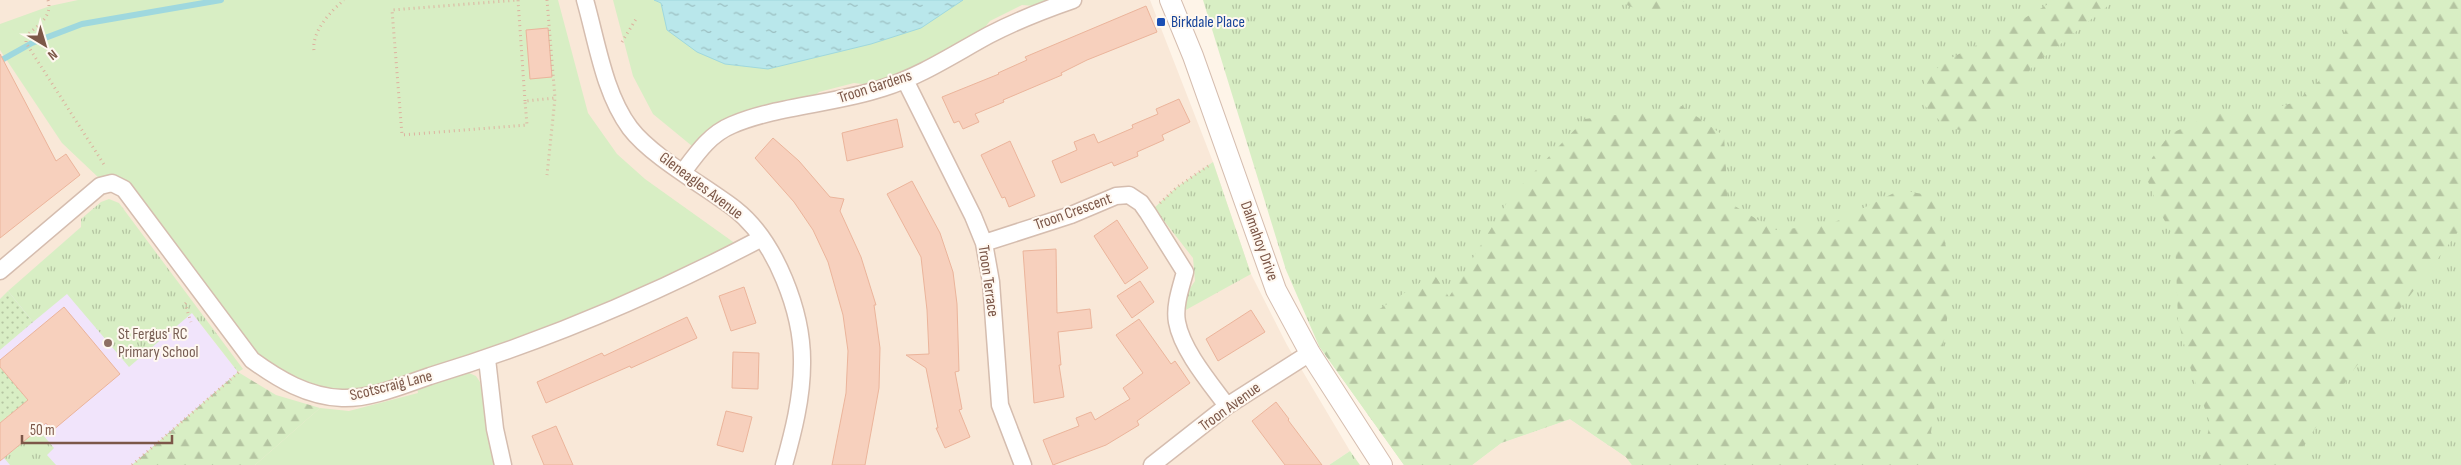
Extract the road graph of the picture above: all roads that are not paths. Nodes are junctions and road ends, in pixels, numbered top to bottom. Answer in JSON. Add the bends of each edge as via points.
{"nodes":[{"id":1,"x":585,"y":0,"type":"edge"},
{"id":2,"x":1073,"y":0,"type":"edge"},
{"id":3,"x":1170,"y":0,"type":"edge"},
{"id":4,"x":905,"y":80,"type":"junction"},
{"id":5,"x":683,"y":172,"type":"junction"},
{"id":6,"x":762,"y":238,"type":"junction"},
{"id":7,"x":984,"y":243,"type":"junction"},
{"id":8,"x":0,"y":271,"type":"edge"},
{"id":9,"x":1310,"y":353,"type":"junction"},
{"id":10,"x":487,"y":359,"type":"junction"},
{"id":11,"x":1227,"y":406,"type":"junction"},
{"id":12,"x":503,"y":465,"type":"edge"},
{"id":13,"x":784,"y":465,"type":"edge"},
{"id":14,"x":1023,"y":465,"type":"edge"},
{"id":15,"x":1152,"y":465,"type":"edge"},
{"id":16,"x":1382,"y":465,"type":"edge"}],
"edges":[{"from":1,"to":5,"type":"street","name":"Gleneagles Avenue","via":[[617,106],[646,145]]},
{"from":2,"to":4,"type":"street","name":"Troon Gardens","via":[[1022,19]]},
{"from":3,"to":9,"type":"street","name":"Dalmahoy Drive","via":[[1276,290]]},
{"from":4,"to":5,"type":"street","name":"Troon Gardens","via":[[842,100],[731,125],[713,136]]},
{"from":4,"to":7,"type":"street","name":"Troon Terrace"},
{"from":5,"to":6,"type":"street","name":"Gleneagles Avenue","via":[[737,210]]},
{"from":6,"to":10,"type":"street","name":"Scotscraig Lane","via":[[640,298]]},
{"from":6,"to":13,"type":"street","name":"Gleneagles Avenue","via":[[779,266],[796,315],[802,364],[796,416]]},
{"from":7,"to":11,"type":"street","name":"Troon Crescent","via":[[1116,196],[1129,195],[1141,203],[1185,272],[1178,296],[1177,321],[1184,343]]},
{"from":7,"to":14,"type":"street","name":"Troon Terrace","via":[[991,282],[1000,405]]},
{"from":8,"to":10,"type":"street","name":"Scotscraig Lane","via":[[100,186],[112,183],[124,189],[252,360],[277,379],[310,392],[342,398],[376,393]]},
{"from":9,"to":11,"type":"street","name":"Troon Avenue"},
{"from":9,"to":16,"type":"street","name":"Dalmahoy Drive"},
{"from":10,"to":12,"type":"street","via":[[495,429]]},
{"from":11,"to":15,"type":"street","name":"Troon Avenue"}]}
